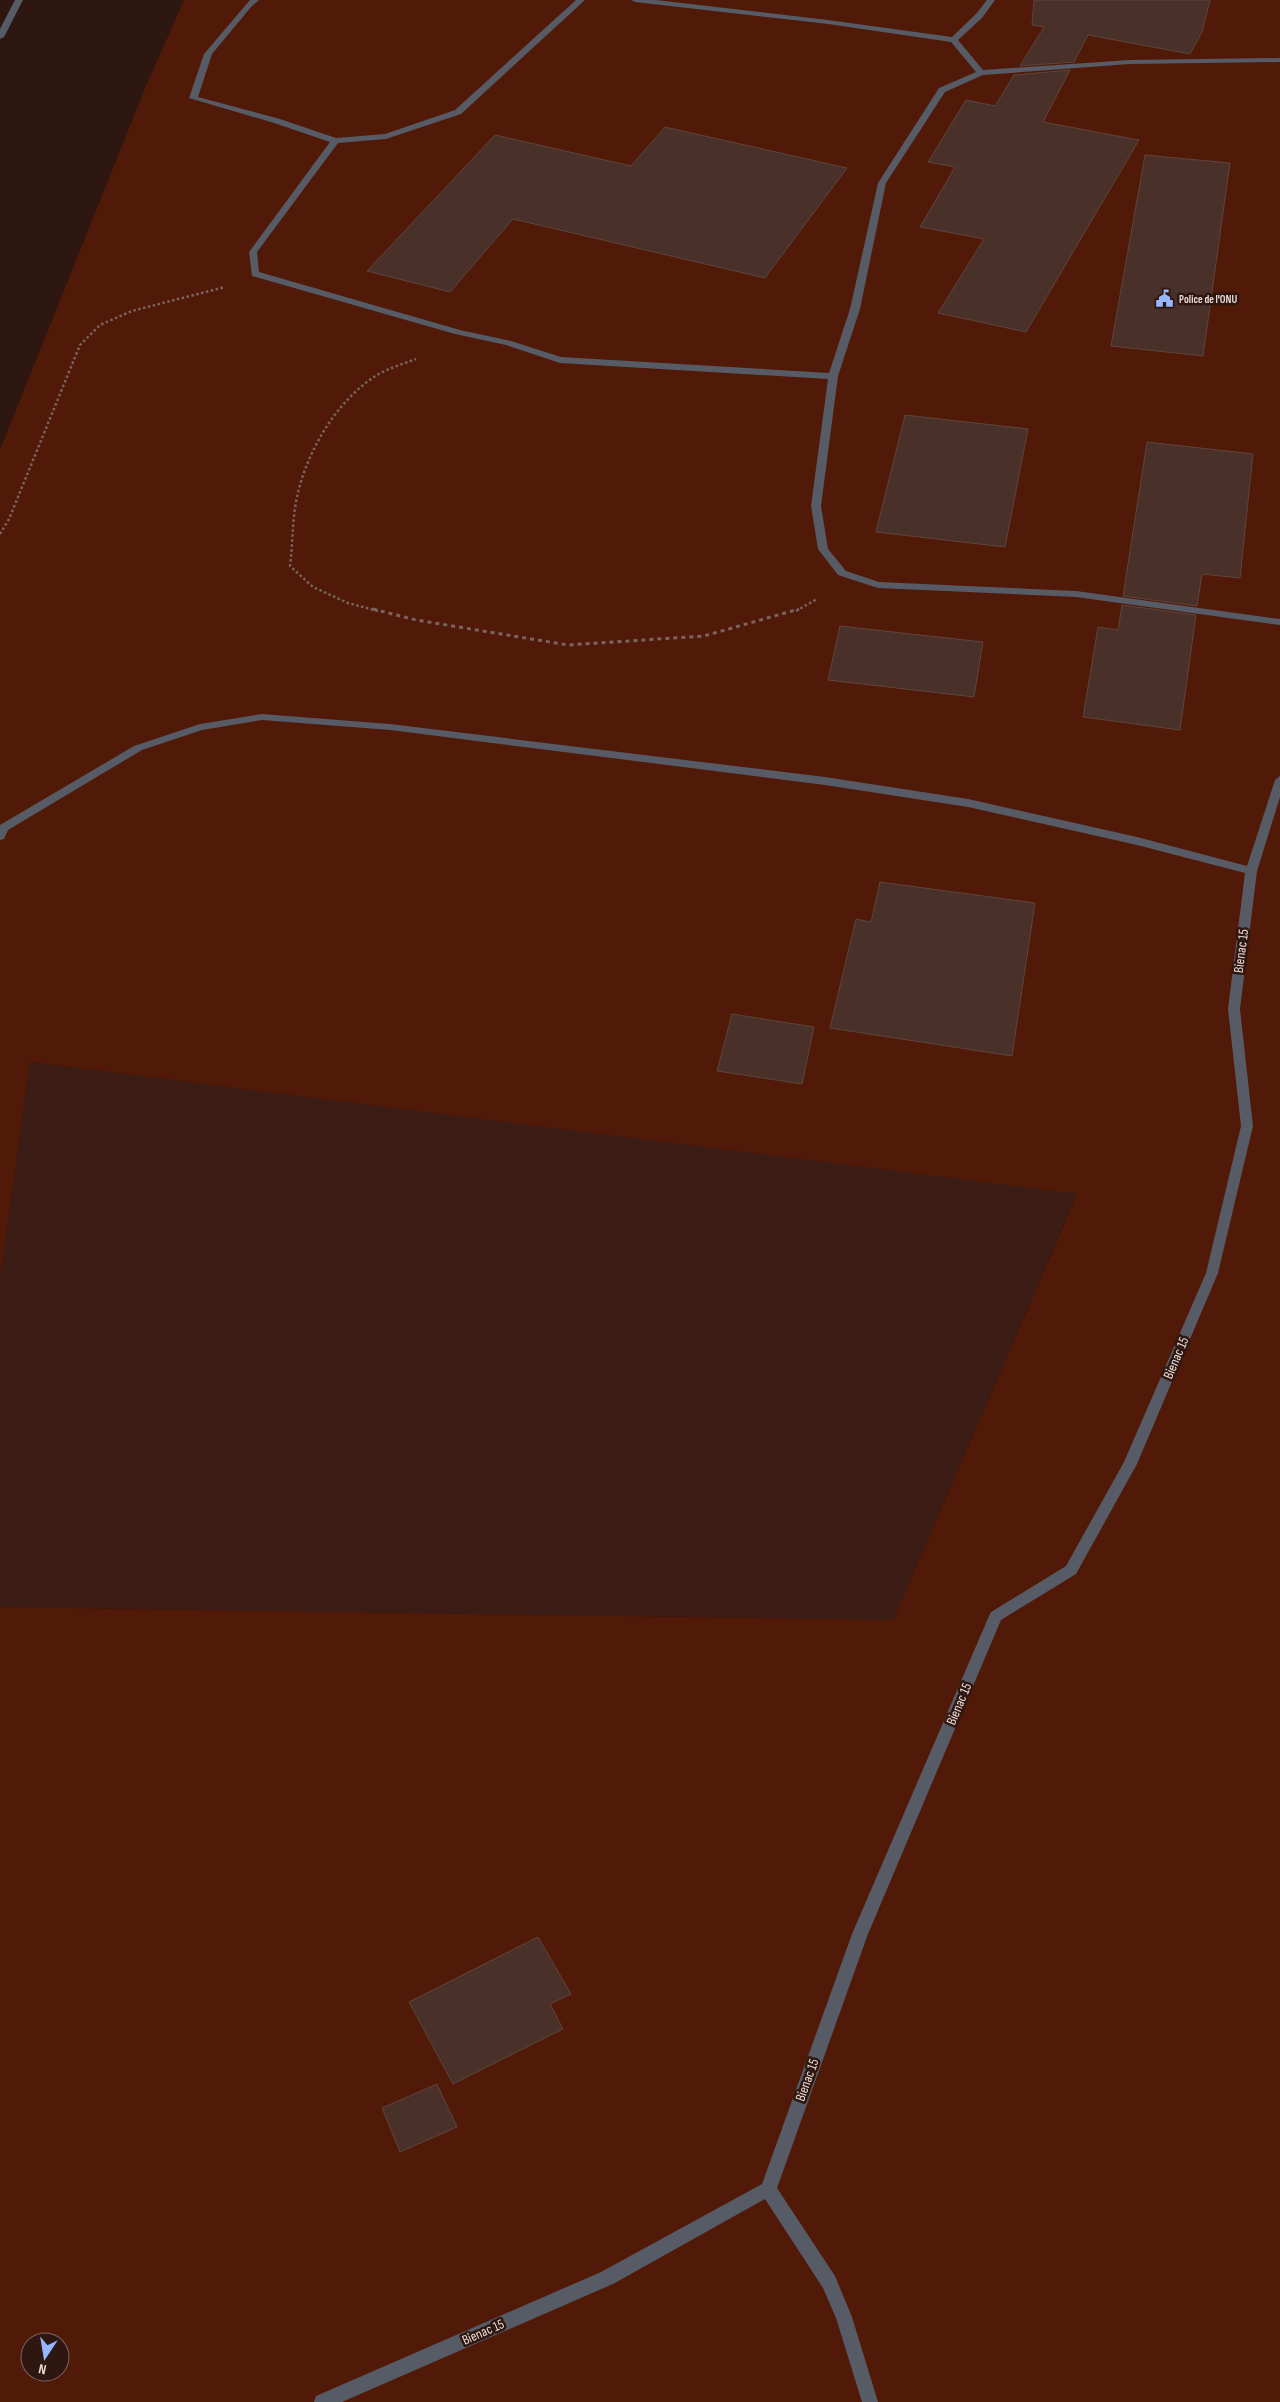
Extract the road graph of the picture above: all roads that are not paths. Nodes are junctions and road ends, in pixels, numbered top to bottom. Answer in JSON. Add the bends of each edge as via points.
{"nodes":[{"id":1,"x":19,"y":0,"type":"edge"},
{"id":2,"x":256,"y":0,"type":"edge"},
{"id":3,"x":581,"y":0,"type":"edge"},
{"id":4,"x":635,"y":0,"type":"edge"},
{"id":5,"x":991,"y":0,"type":"edge"},
{"id":6,"x":0,"y":37,"type":"edge"},
{"id":7,"x":954,"y":40,"type":"junction"},
{"id":8,"x":1280,"y":60,"type":"edge"},
{"id":9,"x":980,"y":73,"type":"junction"},
{"id":10,"x":334,"y":141,"type":"junction"},
{"id":11,"x":833,"y":376,"type":"junction"},
{"id":12,"x":1280,"y":622,"type":"edge"},
{"id":13,"x":1280,"y":780,"type":"edge"},
{"id":14,"x":0,"y":836,"type":"edge"},
{"id":15,"x":1251,"y":871,"type":"junction"},
{"id":16,"x":768,"y":2189,"type":"junction"},
{"id":17,"x":322,"y":2402,"type":"edge"},
{"id":18,"x":870,"y":2402,"type":"edge"}],
"edges":[{"from":1,"to":6,"type":"street"},
{"from":2,"to":10,"type":"street","via":[[248,5],[208,54],[193,98],[278,121]]},
{"from":3,"to":10,"type":"street","via":[[458,112],[386,136]]},
{"from":4,"to":7,"type":"street"},
{"from":5,"to":7,"type":"street"},
{"from":7,"to":9,"type":"street"},
{"from":8,"to":9,"type":"street","via":[[1130,62]]},
{"from":9,"to":11,"type":"street","via":[[942,90],[882,184],[855,309]]},
{"from":10,"to":11,"type":"street","via":[[253,252],[256,274],[560,360]]},
{"from":11,"to":12,"type":"street","via":[[816,506],[823,549],[842,573],[878,585],[1076,594]]},
{"from":13,"to":15,"type":"street","name":"Bienac 15"},
{"from":14,"to":15,"type":"street","via":[[4,828],[138,748],[200,727],[262,717],[390,727],[826,781],[968,803],[1137,841]]},
{"from":15,"to":16,"type":"street","name":"Bienac 15","via":[[1234,1009],[1248,1126],[1212,1273],[1130,1464],[1071,1570],[996,1616],[860,1934]]},
{"from":16,"to":17,"type":"street","name":"Bienac 15","via":[[607,2278]]},
{"from":16,"to":18,"type":"street","via":[[829,2282],[844,2317]]}]}
